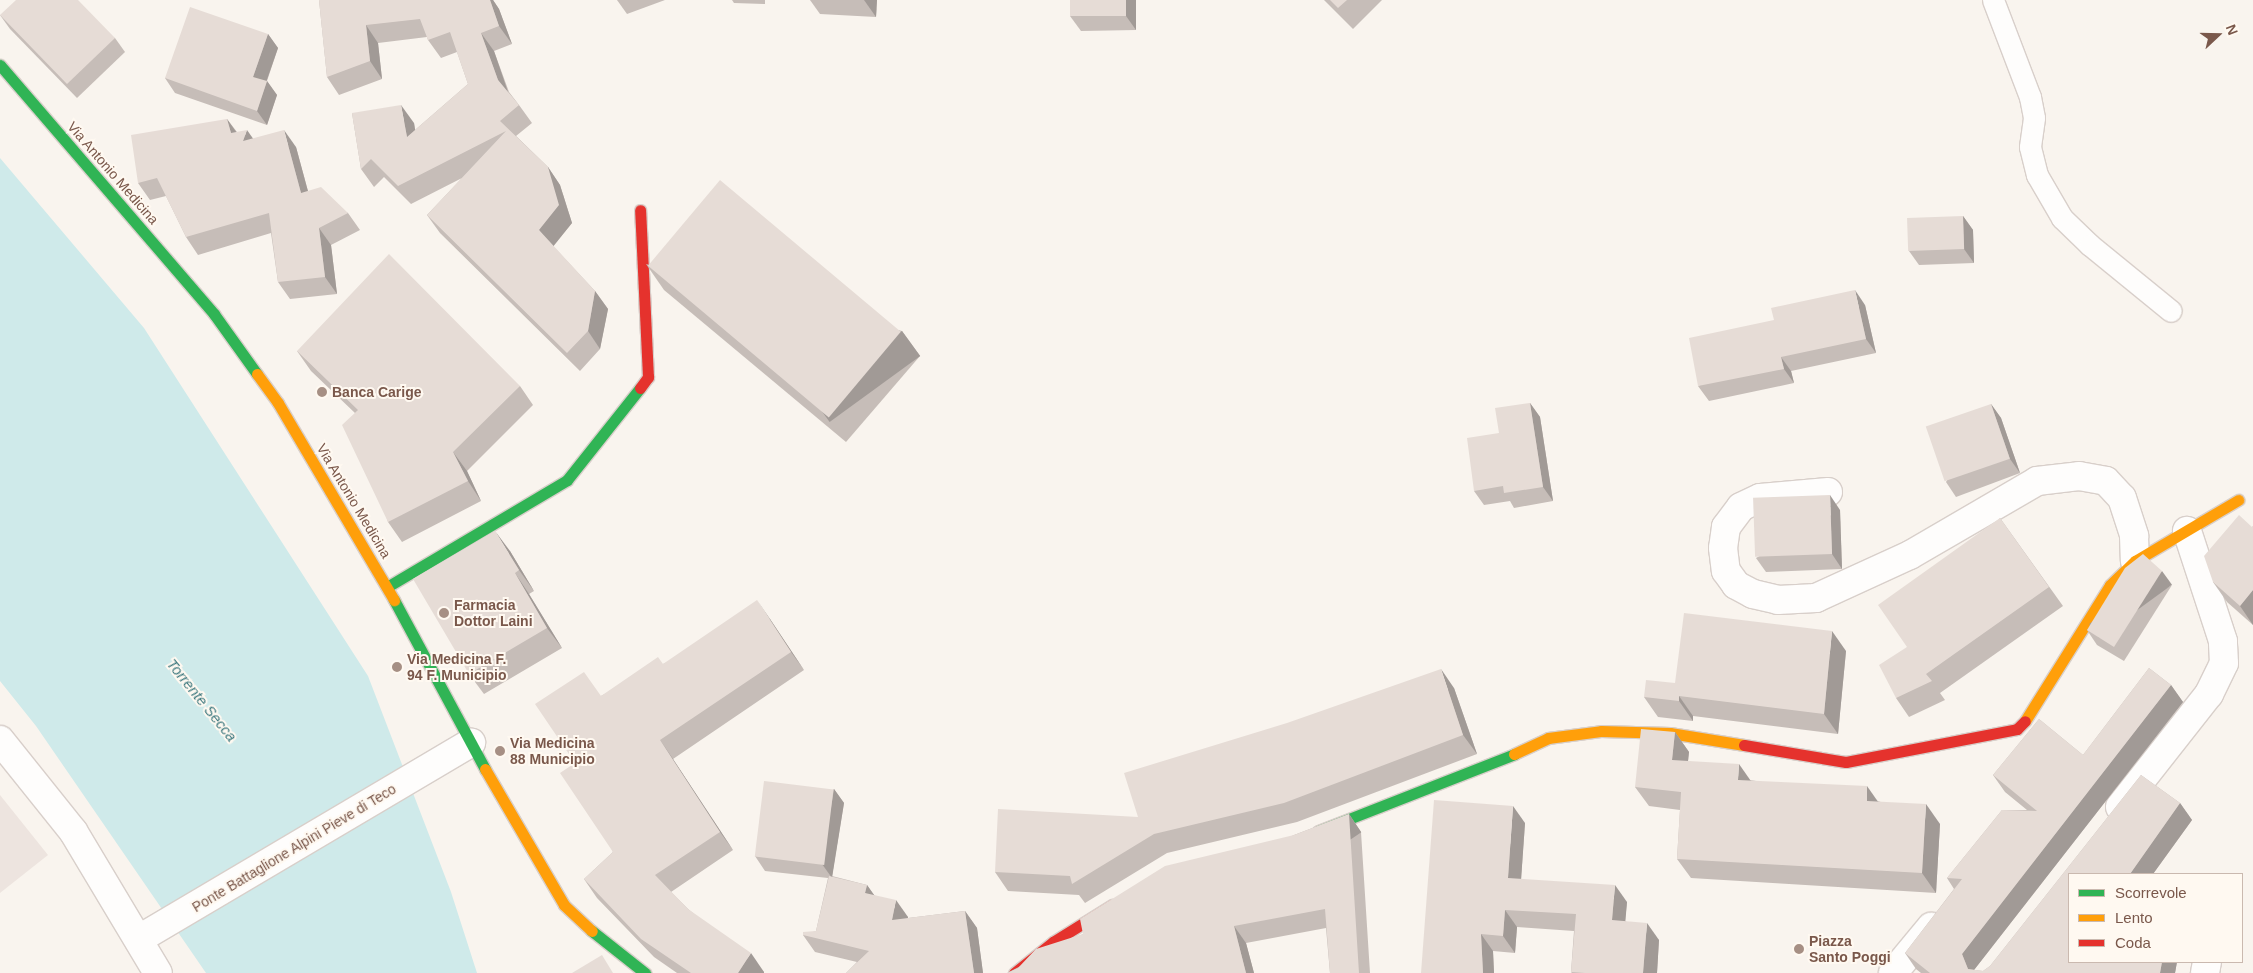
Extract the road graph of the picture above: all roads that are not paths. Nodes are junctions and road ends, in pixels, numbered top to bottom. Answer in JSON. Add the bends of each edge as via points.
{"nodes":[{"id":1,"x":1993,"y":0,"type":"edge"},
{"id":2,"x":0,"y":65,"type":"edge"},
{"id":3,"x":640,"y":210,"type":"dead end"},
{"id":4,"x":2171,"y":311,"type":"dead end"},
{"id":5,"x":1828,"y":492,"type":"dead end"},
{"id":6,"x":2238,"y":500,"type":"dead end"},
{"id":7,"x":2187,"y":531,"type":"junction"},
{"id":8,"x":2135,"y":561,"type":"junction"},
{"id":9,"x":387,"y":587,"type":"junction"},
{"id":10,"x":0,"y":740,"type":"edge"},
{"id":11,"x":471,"y":743,"type":"junction"},
{"id":12,"x":2106,"y":824,"type":"edge"},
{"id":13,"x":1302,"y":837,"type":"edge"},
{"id":14,"x":1121,"y":900,"type":"edge"},
{"id":15,"x":1944,"y":910,"type":"edge"},
{"id":16,"x":148,"y":934,"type":"junction"},
{"id":17,"x":158,"y":973,"type":"edge"},
{"id":18,"x":645,"y":973,"type":"edge"},
{"id":19,"x":1014,"y":973,"type":"edge"},
{"id":20,"x":1893,"y":973,"type":"edge"}],
"edges":[{"from":1,"to":4,"type":"lane","via":[[2030,97],[2034,118],[2030,147],[2037,174],[2062,218]]},
{"from":2,"to":9,"type":"street","name":"Via Antonio Medicina","via":[[214,314],[278,403]]},
{"from":3,"to":9,"type":"street","via":[[648,377],[567,480]]},
{"from":5,"to":8,"type":"street","via":[[1760,498],[1740,507],[1726,527],[1723,548],[1726,571],[1736,585],[1752,594],[1778,600],[1816,598],[1910,555],[2037,481],[2079,476],[2106,481],[2122,498],[2134,536]]},
{"from":6,"to":7,"type":"street"},
{"from":7,"to":8,"type":"street"},
{"from":7,"to":12,"type":"street","via":[[2223,642],[2224,664],[2209,694]]},
{"from":8,"to":13,"type":"street","via":[[2110,586],[2030,717],[2017,729],[1846,762],[1670,733],[1601,731],[1548,738],[1485,768]]},
{"from":9,"to":11,"type":"street","name":"Via Antonio Medicina"},
{"from":10,"to":16,"type":"street","via":[[73,831]]},
{"from":11,"to":16,"type":"street","name":"Ponte Battaglione Alpini Pieve di Teco"},
{"from":11,"to":18,"type":"street","name":"Via Antonio Medicina","via":[[564,905],[618,954]]},
{"from":14,"to":19,"type":"street","via":[[1053,942]]},
{"from":15,"to":20,"type":"street"},
{"from":16,"to":17,"type":"street"}]}
